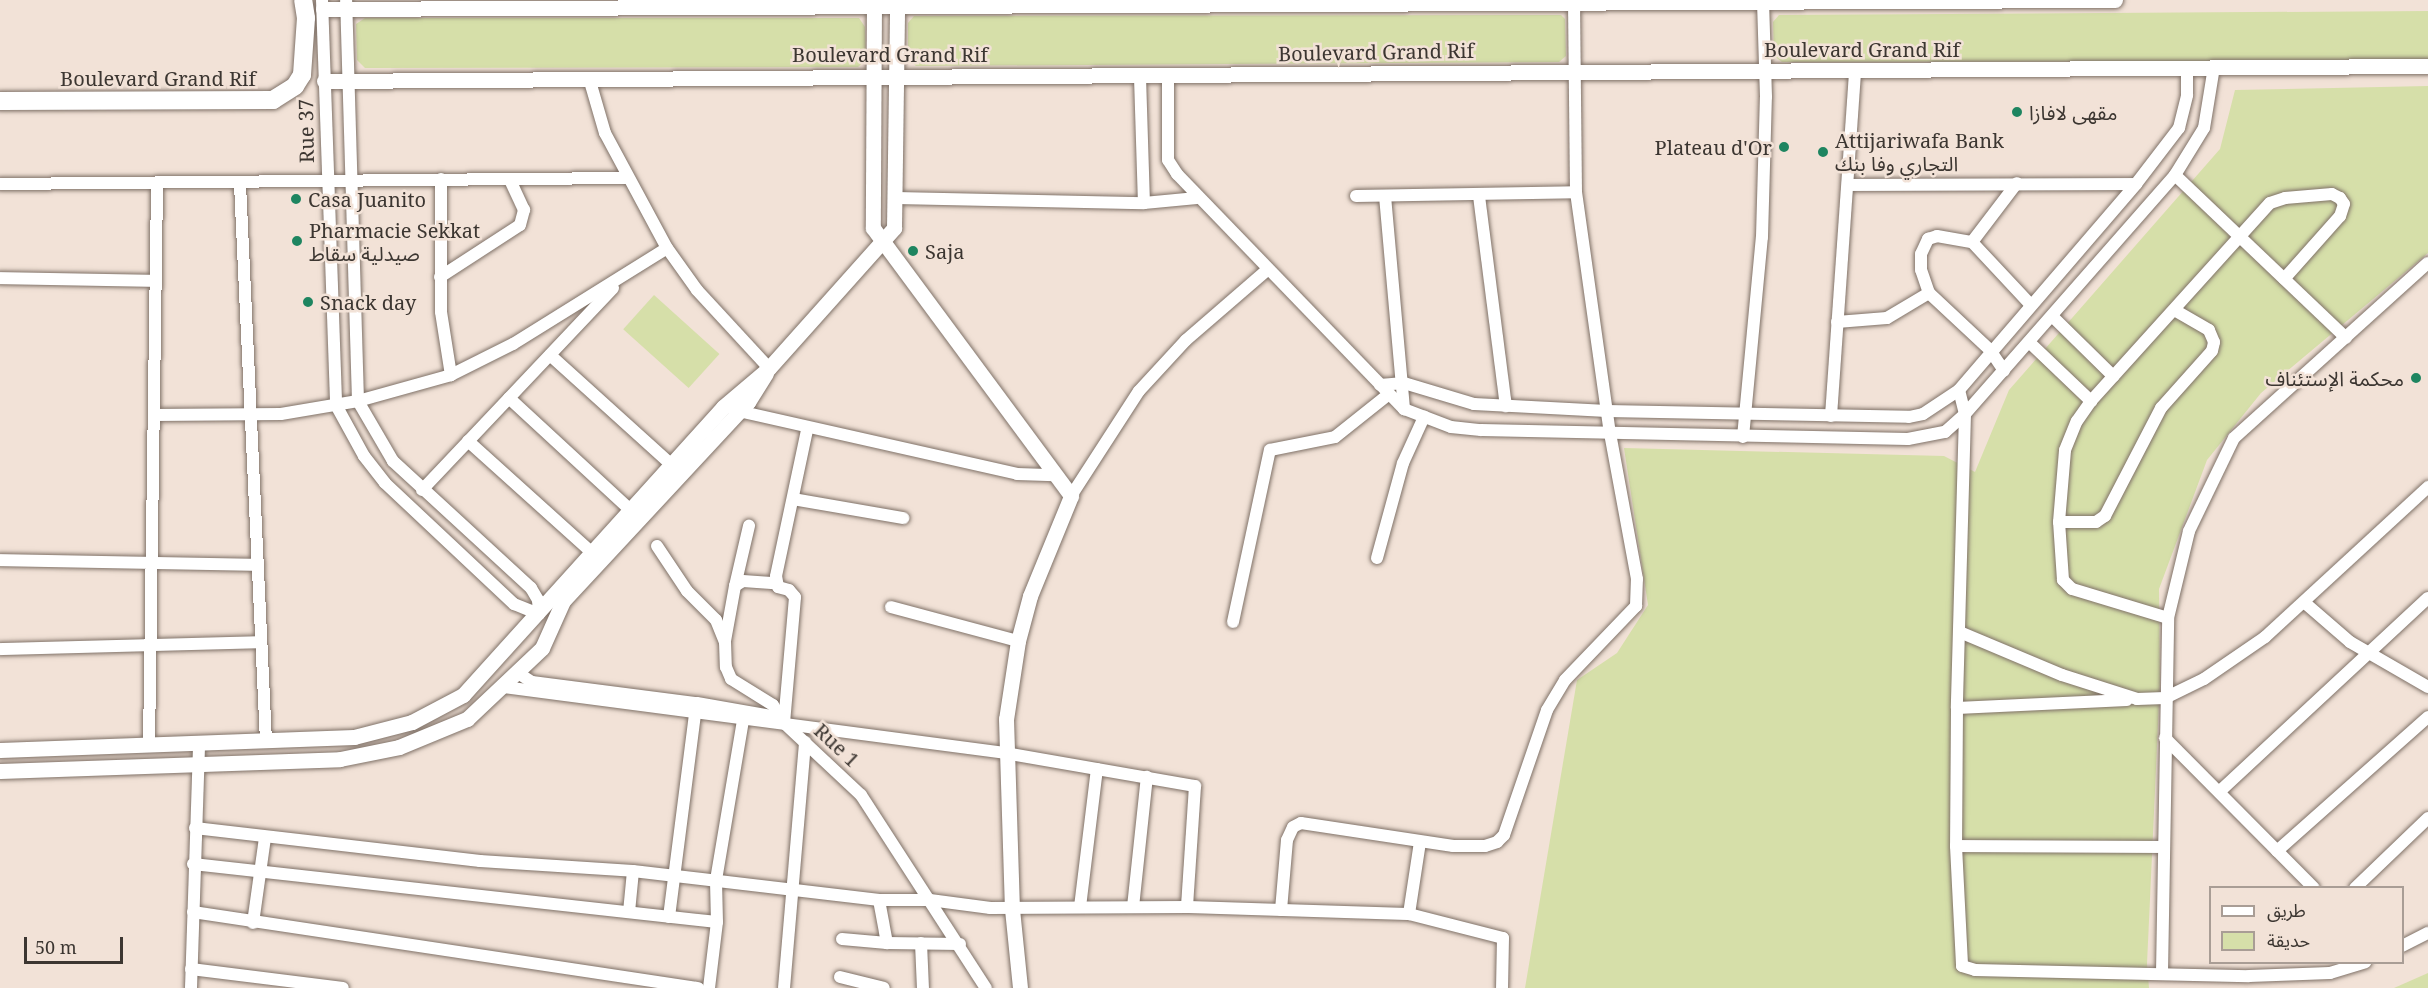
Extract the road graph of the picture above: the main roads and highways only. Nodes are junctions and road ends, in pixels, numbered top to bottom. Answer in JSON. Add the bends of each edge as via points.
{"nodes":[{"id":1,"x":303,"y":0,"type":"edge"},
{"id":2,"x":0,"y":101,"type":"edge"}],
"edges":[{"from":1,"to":2,"type":"main road","name":"Boulevard Grand Rif","via":[[306,18],[302,75],[290,90],[273,100]]}]}
